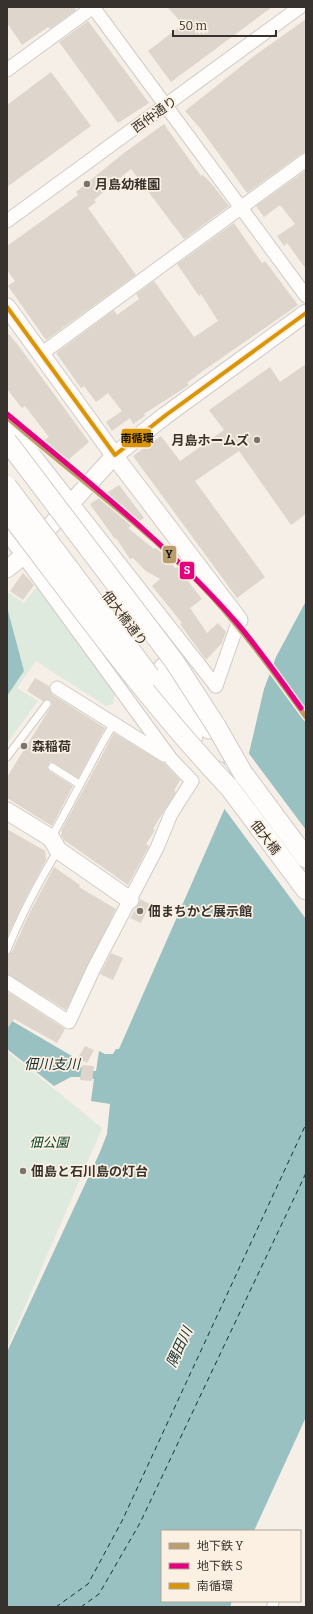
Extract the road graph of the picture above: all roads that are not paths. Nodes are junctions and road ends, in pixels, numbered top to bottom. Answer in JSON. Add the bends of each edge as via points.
{"nodes":[{"id":1,"x":93,"y":7,"type":"edge"},
{"id":2,"x":300,"y":7,"type":"edge"},
{"id":3,"x":7,"y":70,"type":"edge"},
{"id":4,"x":166,"y":106,"type":"junction"},
{"id":5,"x":306,"y":160,"type":"edge"},
{"id":6,"x":241,"y":208,"type":"junction"},
{"id":7,"x":7,"y":222,"type":"edge"},
{"id":8,"x":306,"y":296,"type":"edge"},
{"id":9,"x":7,"y":307,"type":"edge"},
{"id":10,"x":306,"y":312,"type":"edge"},
{"id":11,"x":42,"y":354,"type":"junction"},
{"id":12,"x":7,"y":420,"type":"edge"},
{"id":13,"x":7,"y":440,"type":"edge"},
{"id":14,"x":115,"y":455,"type":"junction"},
{"id":15,"x":7,"y":462,"type":"edge"},
{"id":16,"x":7,"y":486,"type":"edge"},
{"id":17,"x":71,"y":503,"type":"junction"},
{"id":18,"x":7,"y":511,"type":"edge"},
{"id":19,"x":7,"y":534,"type":"edge"},
{"id":20,"x":7,"y":549,"type":"edge"},
{"id":21,"x":23,"y":556,"type":"junction"},
{"id":22,"x":7,"y":569,"type":"edge"},
{"id":23,"x":238,"y":620,"type":"joint"},
{"id":24,"x":57,"y":688,"type":"dead end"},
{"id":25,"x":47,"y":704,"type":"dead end"},
{"id":26,"x":114,"y":723,"type":"junction"},
{"id":27,"x":7,"y":757,"type":"edge"},
{"id":28,"x":171,"y":759,"type":"junction"},
{"id":29,"x":52,"y":768,"type":"dead end"},
{"id":30,"x":244,"y":775,"type":"junction"},
{"id":31,"x":79,"y":784,"type":"junction"},
{"id":32,"x":226,"y":784,"type":"junction"},
{"id":33,"x":7,"y":811,"type":"edge"},
{"id":34,"x":55,"y":844,"type":"junction"},
{"id":35,"x":306,"y":858,"type":"edge"},
{"id":36,"x":306,"y":890,"type":"edge"},
{"id":37,"x":130,"y":900,"type":"junction"},
{"id":38,"x":7,"y":950,"type":"edge"},
{"id":39,"x":7,"y":982,"type":"edge"}],
"edges":[{"from":1,"to":3,"type":"street"},
{"from":1,"to":4,"type":"street"},
{"from":2,"to":4,"type":"street","name":"西仲通り"},
{"from":4,"to":6,"type":"street"},
{"from":4,"to":7,"type":"street","name":"西仲通り"},
{"from":5,"to":6,"type":"street"},
{"from":6,"to":8,"type":"street"},
{"from":6,"to":11,"type":"street"},
{"from":9,"to":11,"type":"street"},
{"from":10,"to":14,"type":"street"},
{"from":11,"to":14,"type":"street"},
{"from":12,"to":17,"type":"street"},
{"from":13,"to":30,"type":"main road","bridge":true,"via":[[174,661]]},
{"from":14,"to":17,"type":"street"},
{"from":14,"to":23,"type":"street"},
{"from":15,"to":30,"type":"main road","name":"佃大橋通り","bridge":true},
{"from":16,"to":32,"type":"main road","name":"佃大橋通り","bridge":true,"via":[[150,676]]},
{"from":17,"to":21,"type":"street"},
{"from":17,"to":23,"type":"street","via":[[216,686]]},
{"from":18,"to":32,"type":"main road","bridge":true,"via":[[139,684],[190,746]]},
{"from":19,"to":21,"type":"street"},
{"from":20,"to":21,"type":"street"},
{"from":21,"to":22,"type":"street"},
{"from":21,"to":28,"type":"street"},
{"from":24,"to":26,"type":"street"},
{"from":25,"to":27,"type":"lane"},
{"from":26,"to":28,"type":"street"},
{"from":26,"to":31,"type":"lane"},
{"from":28,"to":37,"type":"street","via":[[192,781],[171,814],[158,848]]},
{"from":29,"to":31,"type":"lane"},
{"from":30,"to":35,"type":"main road","name":"佃大橋"},
{"from":31,"to":34,"type":"lane"},
{"from":32,"to":36,"type":"main road","name":"佃大橋"},
{"from":33,"to":34,"type":"street"},
{"from":34,"to":37,"type":"street"},
{"from":34,"to":38,"type":"lane"},
{"from":37,"to":39,"type":"street","via":[[69,1022]]}]}
